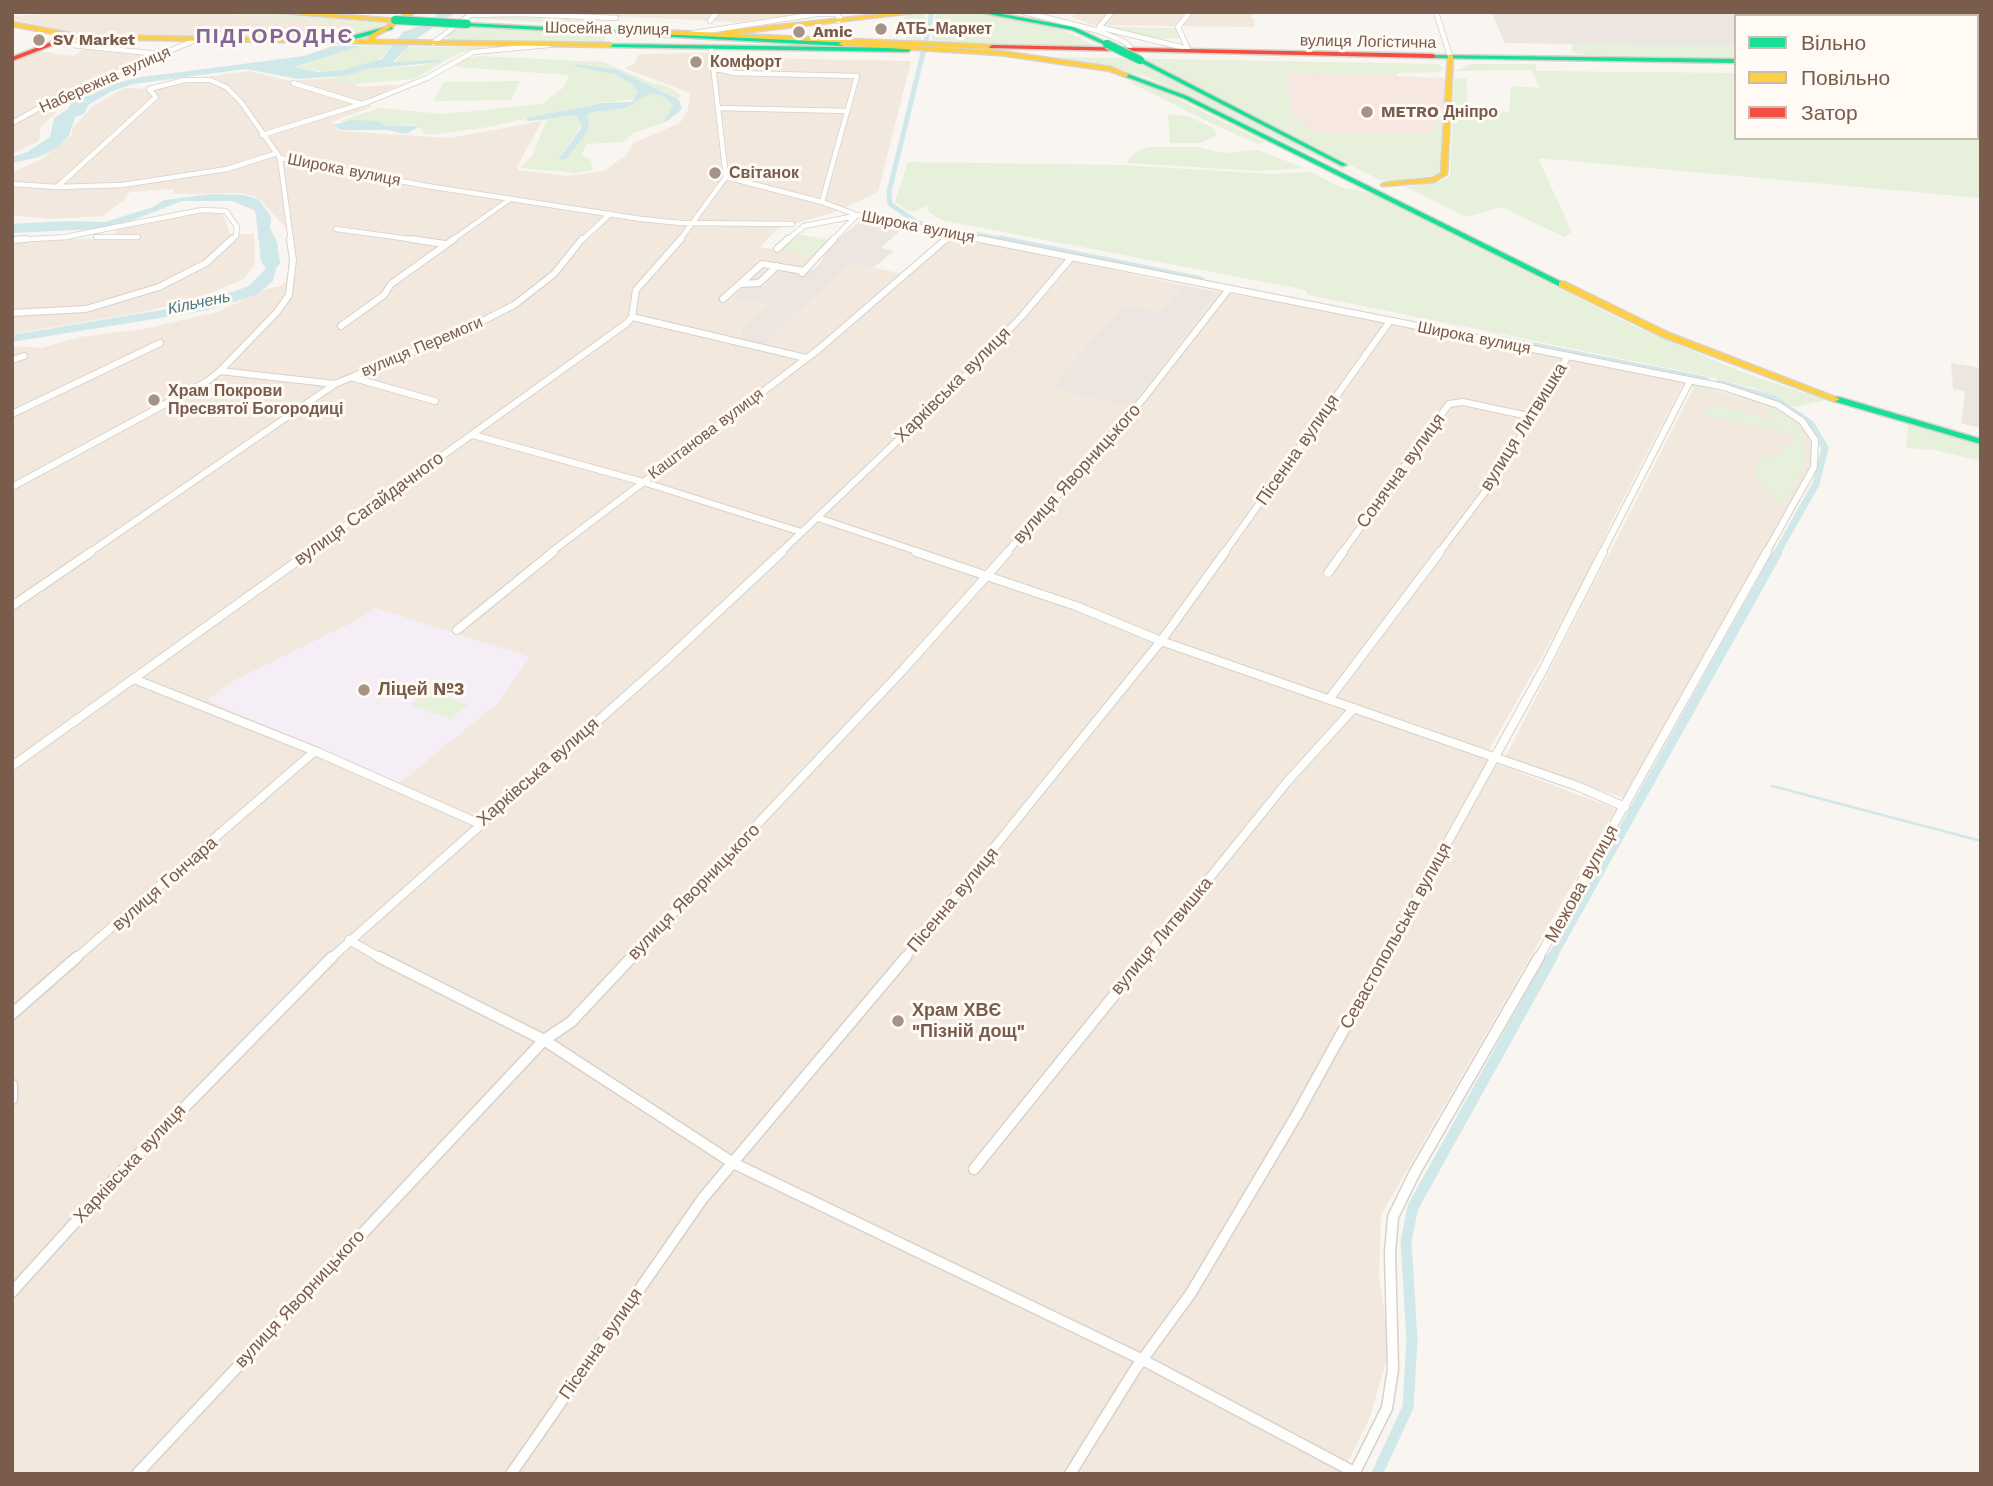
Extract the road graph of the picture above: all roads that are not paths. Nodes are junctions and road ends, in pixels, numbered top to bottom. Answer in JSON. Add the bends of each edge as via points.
{"nodes":[{"id":1,"x":276,"y":12,"type":"edge"},
{"id":2,"x":352,"y":12,"type":"edge"},
{"id":3,"x":717,"y":12,"type":"edge"},
{"id":4,"x":918,"y":12,"type":"edge"},
{"id":5,"x":981,"y":12,"type":"edge"},
{"id":6,"x":1024,"y":12,"type":"edge"},
{"id":7,"x":1075,"y":12,"type":"edge"},
{"id":8,"x":1112,"y":12,"type":"edge"},
{"id":9,"x":1190,"y":12,"type":"edge"},
{"id":10,"x":1436,"y":12,"type":"edge"},
{"id":11,"x":522,"y":13,"type":"edge"},
{"id":12,"x":616,"y":18,"type":"dead end"},
{"id":13,"x":400,"y":19,"type":"edge"},
{"id":14,"x":1065,"y":20,"type":"junction"},
{"id":15,"x":710,"y":21,"type":"dead end"},
{"id":16,"x":469,"y":22,"type":"junction"},
{"id":17,"x":12,"y":24,"type":"edge"},
{"id":18,"x":657,"y":32,"type":"junction"},
{"id":19,"x":80,"y":37,"type":"junction"},
{"id":20,"x":198,"y":39,"type":"junction"},
{"id":21,"x":1184,"y":39,"type":"junction"},
{"id":22,"x":1153,"y":40,"type":"junction"},
{"id":23,"x":314,"y":41,"type":"junction"},
{"id":24,"x":380,"y":42,"type":"junction"},
{"id":25,"x":52,"y":43,"type":"junction"},
{"id":26,"x":433,"y":43,"type":"junction"},
{"id":27,"x":549,"y":46,"type":"junction"},
{"id":28,"x":711,"y":48,"type":"junction"},
{"id":29,"x":924,"y":49,"type":"junction"},
{"id":30,"x":1189,"y":50,"type":"junction"},
{"id":31,"x":1127,"y":51,"type":"junction"},
{"id":32,"x":1000,"y":53,"type":"junction"},
{"id":33,"x":162,"y":54,"type":"junction"},
{"id":34,"x":12,"y":59,"type":"edge"},
{"id":35,"x":1450,"y":59,"type":"junction"},
{"id":36,"x":1734,"y":63,"type":"edge"},
{"id":37,"x":713,"y":68,"type":"junction"},
{"id":38,"x":293,"y":83,"type":"dead end"},
{"id":39,"x":361,"y":104,"type":"junction"},
{"id":40,"x":718,"y":108,"type":"junction"},
{"id":41,"x":847,"y":111,"type":"junction"},
{"id":42,"x":12,"y":123,"type":"edge"},
{"id":43,"x":262,"y":135,"type":"junction"},
{"id":44,"x":278,"y":156,"type":"junction"},
{"id":45,"x":726,"y":177,"type":"junction"},
{"id":46,"x":12,"y":184,"type":"edge"},
{"id":47,"x":1384,"y":186,"type":"junction"},
{"id":48,"x":57,"y":187,"type":"junction"},
{"id":49,"x":1367,"y":187,"type":"junction"},
{"id":50,"x":510,"y":199,"type":"junction"},
{"id":51,"x":822,"y":202,"type":"junction"},
{"id":52,"x":610,"y":214,"type":"junction"},
{"id":53,"x":857,"y":215,"type":"junction"},
{"id":54,"x":692,"y":223,"type":"junction"},
{"id":55,"x":792,"y":224,"type":"dead end"},
{"id":56,"x":335,"y":229,"type":"dead end"},
{"id":57,"x":952,"y":234,"type":"junction"},
{"id":58,"x":138,"y":236,"type":"dead end"},
{"id":59,"x":65,"y":237,"type":"junction"},
{"id":60,"x":12,"y":240,"type":"edge"},
{"id":61,"x":445,"y":244,"type":"junction"},
{"id":62,"x":777,"y":249,"type":"dead end"},
{"id":63,"x":1071,"y":258,"type":"junction"},
{"id":64,"x":776,"y":266,"type":"junction"},
{"id":65,"x":740,"y":284,"type":"junction"},
{"id":66,"x":1229,"y":289,"type":"junction"},
{"id":67,"x":723,"y":299,"type":"dead end"},
{"id":68,"x":12,"y":313,"type":"edge"},
{"id":69,"x":632,"y":317,"type":"junction"},
{"id":70,"x":1390,"y":321,"type":"junction"},
{"id":71,"x":341,"y":326,"type":"dead end"},
{"id":72,"x":160,"y":343,"type":"dead end"},
{"id":73,"x":24,"y":356,"type":"dead end"},
{"id":74,"x":1568,"y":356,"type":"junction"},
{"id":75,"x":806,"y":358,"type":"junction"},
{"id":76,"x":12,"y":360,"type":"edge"},
{"id":77,"x":220,"y":371,"type":"junction"},
{"id":78,"x":352,"y":377,"type":"junction"},
{"id":79,"x":1690,"y":381,"type":"junction"},
{"id":80,"x":335,"y":384,"type":"junction"},
{"id":81,"x":435,"y":401,"type":"dead end"},
{"id":82,"x":12,"y":414,"type":"edge"},
{"id":83,"x":1533,"y":416,"type":"junction"},
{"id":84,"x":1981,"y":434,"type":"edge"},
{"id":85,"x":472,"y":435,"type":"junction"},
{"id":86,"x":1981,"y":442,"type":"edge"},
{"id":87,"x":643,"y":482,"type":"junction"},
{"id":88,"x":12,"y":487,"type":"edge"},
{"id":89,"x":818,"y":518,"type":"junction"},
{"id":90,"x":801,"y":532,"type":"junction"},
{"id":91,"x":1328,"y":573,"type":"dead end"},
{"id":92,"x":985,"y":575,"type":"junction"},
{"id":93,"x":12,"y":606,"type":"edge"},
{"id":94,"x":457,"y":630,"type":"dead end"},
{"id":95,"x":1161,"y":641,"type":"junction"},
{"id":96,"x":134,"y":679,"type":"junction"},
{"id":97,"x":1330,"y":698,"type":"junction"},
{"id":98,"x":1354,"y":708,"type":"junction"},
{"id":99,"x":316,"y":751,"type":"junction"},
{"id":100,"x":1495,"y":758,"type":"junction"},
{"id":101,"x":12,"y":766,"type":"edge"},
{"id":102,"x":1625,"y":807,"type":"junction"},
{"id":103,"x":478,"y":823,"type":"junction"},
{"id":104,"x":349,"y":940,"type":"junction"},
{"id":105,"x":12,"y":1014,"type":"edge"},
{"id":106,"x":544,"y":1040,"type":"junction"},
{"id":107,"x":12,"y":1085,"type":"edge"},
{"id":108,"x":12,"y":1099,"type":"edge"},
{"id":109,"x":733,"y":1163,"type":"junction"},
{"id":110,"x":974,"y":1169,"type":"dead end"},
{"id":111,"x":12,"y":1292,"type":"edge"},
{"id":112,"x":1143,"y":1360,"type":"junction"},
{"id":113,"x":1354,"y":1473,"type":"edge"},
{"id":114,"x":137,"y":1474,"type":"edge"},
{"id":115,"x":511,"y":1474,"type":"edge"},
{"id":116,"x":1070,"y":1474,"type":"edge"}],
"edges":[{"from":1,"to":13,"type":"main road"},
{"from":2,"to":13,"type":"main road"},
{"from":3,"to":15,"type":"street"},
{"from":4,"to":18,"type":"main road","via":[[741,32]]},
{"from":5,"to":47,"type":"main road","bridge":true,"via":[[1074,29]]},
{"from":6,"to":14,"type":"street"},
{"from":7,"to":14,"type":"street"},
{"from":8,"to":22,"type":"street","via":[[1100,26]]},
{"from":9,"to":21,"type":"street","via":[[1178,27]]},
{"from":10,"to":35,"type":"street"},
{"from":11,"to":12,"type":"street"},
{"from":11,"to":26,"type":"street","via":[[470,15]]},
{"from":13,"to":16,"type":"main road","bridge":true},
{"from":13,"to":23,"type":"main road","via":[[351,38]]},
{"from":13,"to":24,"type":"main road","via":[[371,38]]},
{"from":14,"to":31,"type":"street","via":[[1125,42],[1130,47]]},
{"from":16,"to":18,"type":"main road"},
{"from":16,"to":29,"type":"main road"},
{"from":17,"to":19,"type":"main road","name":"Шосейна вулиця"},
{"from":18,"to":29,"type":"main road"},
{"from":19,"to":20,"type":"main road","name":"Шосейна вулиця"},
{"from":19,"to":25,"type":"main road"},
{"from":20,"to":23,"type":"main road","name":"Шосейна вулиця"},
{"from":20,"to":33,"type":"street","name":"Набережна вулиця"},
{"from":21,"to":22,"type":"street"},
{"from":21,"to":30,"type":"street"},
{"from":22,"to":30,"type":"street"},
{"from":23,"to":24,"type":"main road","name":"Шосейна вулиця"},
{"from":24,"to":26,"type":"main road","name":"Шосейна вулиця"},
{"from":25,"to":33,"type":"street"},
{"from":25,"to":34,"type":"main road"},
{"from":26,"to":27,"type":"main road","name":"Шосейна вулиця"},
{"from":27,"to":28,"type":"main road","name":"Шосейна вулиця"},
{"from":27,"to":39,"type":"street","via":[[472,52],[427,78]]},
{"from":28,"to":29,"type":"main road","name":"Шосейна вулиця"},
{"from":28,"to":37,"type":"street"},
{"from":29,"to":31,"type":"main road"},
{"from":29,"to":32,"type":"main road"},
{"from":30,"to":31,"type":"main road"},
{"from":30,"to":35,"type":"main road"},
{"from":32,"to":35,"type":"main road","name":"вулиця Логістична"},
{"from":32,"to":49,"type":"main road","via":[[1087,63],[1135,76]]},
{"from":33,"to":42,"type":"street","name":"Набережна вулиця","via":[[50,101]]},
{"from":35,"to":36,"type":"main road","name":"вулиця Логістична"},
{"from":35,"to":47,"type":"main road","via":[[1444,174],[1434,180]]},
{"from":37,"to":40,"type":"street"},
{"from":37,"to":41,"type":"street","via":[[734,73],[857,78]]},
{"from":38,"to":39,"type":"street"},
{"from":39,"to":43,"type":"street"},
{"from":40,"to":41,"type":"street"},
{"from":40,"to":45,"type":"street"},
{"from":41,"to":51,"type":"street"},
{"from":43,"to":44,"type":"street","name":"Широка вулиця"},
{"from":43,"to":48,"type":"street","name":"Широка вулиця","via":[[226,87],[204,79],[168,82],[149,89],[156,97]]},
{"from":44,"to":48,"type":"street","via":[[122,185]]},
{"from":44,"to":50,"type":"street","name":"Широка вулиця"},
{"from":44,"to":77,"type":"street","via":[[292,260],[289,295]]},
{"from":45,"to":51,"type":"street","name":"Широка вулиця"},
{"from":45,"to":54,"type":"street"},
{"from":46,"to":48,"type":"street"},
{"from":47,"to":49,"type":"main road"},
{"from":47,"to":84,"type":"main road","via":[[1606,302],[1690,339],[1826,389]]},
{"from":49,"to":86,"type":"main road","via":[[1615,312],[1718,357],[1827,397]]},
{"from":50,"to":52,"type":"street","name":"Широка вулиця"},
{"from":50,"to":61,"type":"street"},
{"from":51,"to":53,"type":"street","name":"Широка вулиця"},
{"from":52,"to":54,"type":"street","name":"Широка вулиця"},
{"from":52,"to":78,"type":"street","name":"вулиця Перемоги","via":[[554,274],[514,305]]},
{"from":53,"to":57,"type":"street","name":"Широка вулиця"},
{"from":53,"to":62,"type":"street","via":[[804,226]]},
{"from":53,"to":64,"type":"street","via":[[803,272]]},
{"from":54,"to":55,"type":"street","name":"Широка вулиця"},
{"from":54,"to":69,"type":"street","via":[[636,290]]},
{"from":56,"to":61,"type":"street"},
{"from":57,"to":63,"type":"street","name":"Широка вулиця"},
{"from":57,"to":75,"type":"street","name":"Каштанова вулиця"},
{"from":58,"to":59,"type":"street"},
{"from":59,"to":60,"type":"street"},
{"from":59,"to":68,"type":"street","via":[[202,210],[226,211],[237,227],[236,236],[206,263],[159,287],[86,309]]},
{"from":61,"to":71,"type":"street"},
{"from":63,"to":66,"type":"street","name":"Широка вулиця"},
{"from":63,"to":89,"type":"street","name":"Харківська вулиця","via":[[959,382]]},
{"from":64,"to":65,"type":"street","via":[[759,283]]},
{"from":64,"to":65,"type":"street","via":[[762,264]]},
{"from":65,"to":67,"type":"street"},
{"from":66,"to":70,"type":"street","name":"Широка вулиця"},
{"from":66,"to":92,"type":"street","name":"вулиця Яворницького","via":[[1143,399]]},
{"from":69,"to":75,"type":"street"},
{"from":69,"to":85,"type":"street","name":"вулиця Сагайдачного"},
{"from":70,"to":74,"type":"street","name":"Широка вулиця"},
{"from":70,"to":95,"type":"street","name":"Пісенна вулиця"},
{"from":72,"to":82,"type":"street"},
{"from":73,"to":76,"type":"street"},
{"from":74,"to":79,"type":"street","name":"Широка вулиця"},
{"from":74,"to":83,"type":"street","name":"вулиця Литвишка"},
{"from":75,"to":87,"type":"street","name":"Каштанова вулиця"},
{"from":77,"to":80,"type":"street"},
{"from":77,"to":88,"type":"street"},
{"from":78,"to":80,"type":"street","name":"вулиця Перемоги"},
{"from":78,"to":81,"type":"street"},
{"from":79,"to":100,"type":"street","name":"Севастопольська вулиця"},
{"from":79,"to":102,"type":"street","name":"Межова вулиця","via":[[1749,394],[1792,414],[1815,440],[1814,467]]},
{"from":80,"to":93,"type":"street","name":"вулиця Перемоги"},
{"from":83,"to":91,"type":"street","name":"Сонячна вулиця","via":[[1463,402],[1449,404]]},
{"from":83,"to":97,"type":"street","name":"вулиця Литвишка","via":[[1500,472]]},
{"from":85,"to":87,"type":"street"},
{"from":85,"to":96,"type":"street","name":"вулиця Сагайдачного"},
{"from":87,"to":90,"type":"street"},
{"from":87,"to":94,"type":"street","name":"Каштанова вулиця"},
{"from":89,"to":90,"type":"street","name":"Харківська вулиця"},
{"from":89,"to":92,"type":"street"},
{"from":90,"to":103,"type":"street","name":"Харківська вулиця","via":[[663,663]]},
{"from":92,"to":95,"type":"street"},
{"from":92,"to":106,"type":"street","name":"вулиця Яворницького","via":[[797,785],[571,1021]]},
{"from":95,"to":97,"type":"street"},
{"from":95,"to":109,"type":"street","name":"Пісенна вулиця","via":[[961,892]]},
{"from":96,"to":99,"type":"street"},
{"from":96,"to":101,"type":"street","name":"вулиця Сагайдачного"},
{"from":97,"to":98,"type":"street"},
{"from":98,"to":100,"type":"street"},
{"from":98,"to":110,"type":"street","name":"вулиця Литвишка","via":[[1287,782]]},
{"from":99,"to":103,"type":"street"},
{"from":99,"to":105,"type":"street","name":"вулиця Гончара"},
{"from":100,"to":102,"type":"street"},
{"from":100,"to":112,"type":"street","name":"Севастопольська вулиця","via":[[1295,1118],[1192,1293]]},
{"from":102,"to":113,"type":"street","name":"Межова вулиця","via":[[1393,1217],[1389,1395]]},
{"from":103,"to":104,"type":"street","name":"Харківська вулиця"},
{"from":104,"to":106,"type":"street","via":[[409,975]]},
{"from":104,"to":111,"type":"street","name":"Харківська вулиця","via":[[127,1166]]},
{"from":106,"to":109,"type":"street"},
{"from":106,"to":114,"type":"street","name":"вулиця Яворницького"},
{"from":107,"to":108,"type":"street"},
{"from":109,"to":112,"type":"street"},
{"from":109,"to":115,"type":"street","name":"Пісенна вулиця","via":[[702,1198]]},
{"from":112,"to":113,"type":"street"},
{"from":112,"to":116,"type":"street","name":"Севастопольська вулиця"}]}
